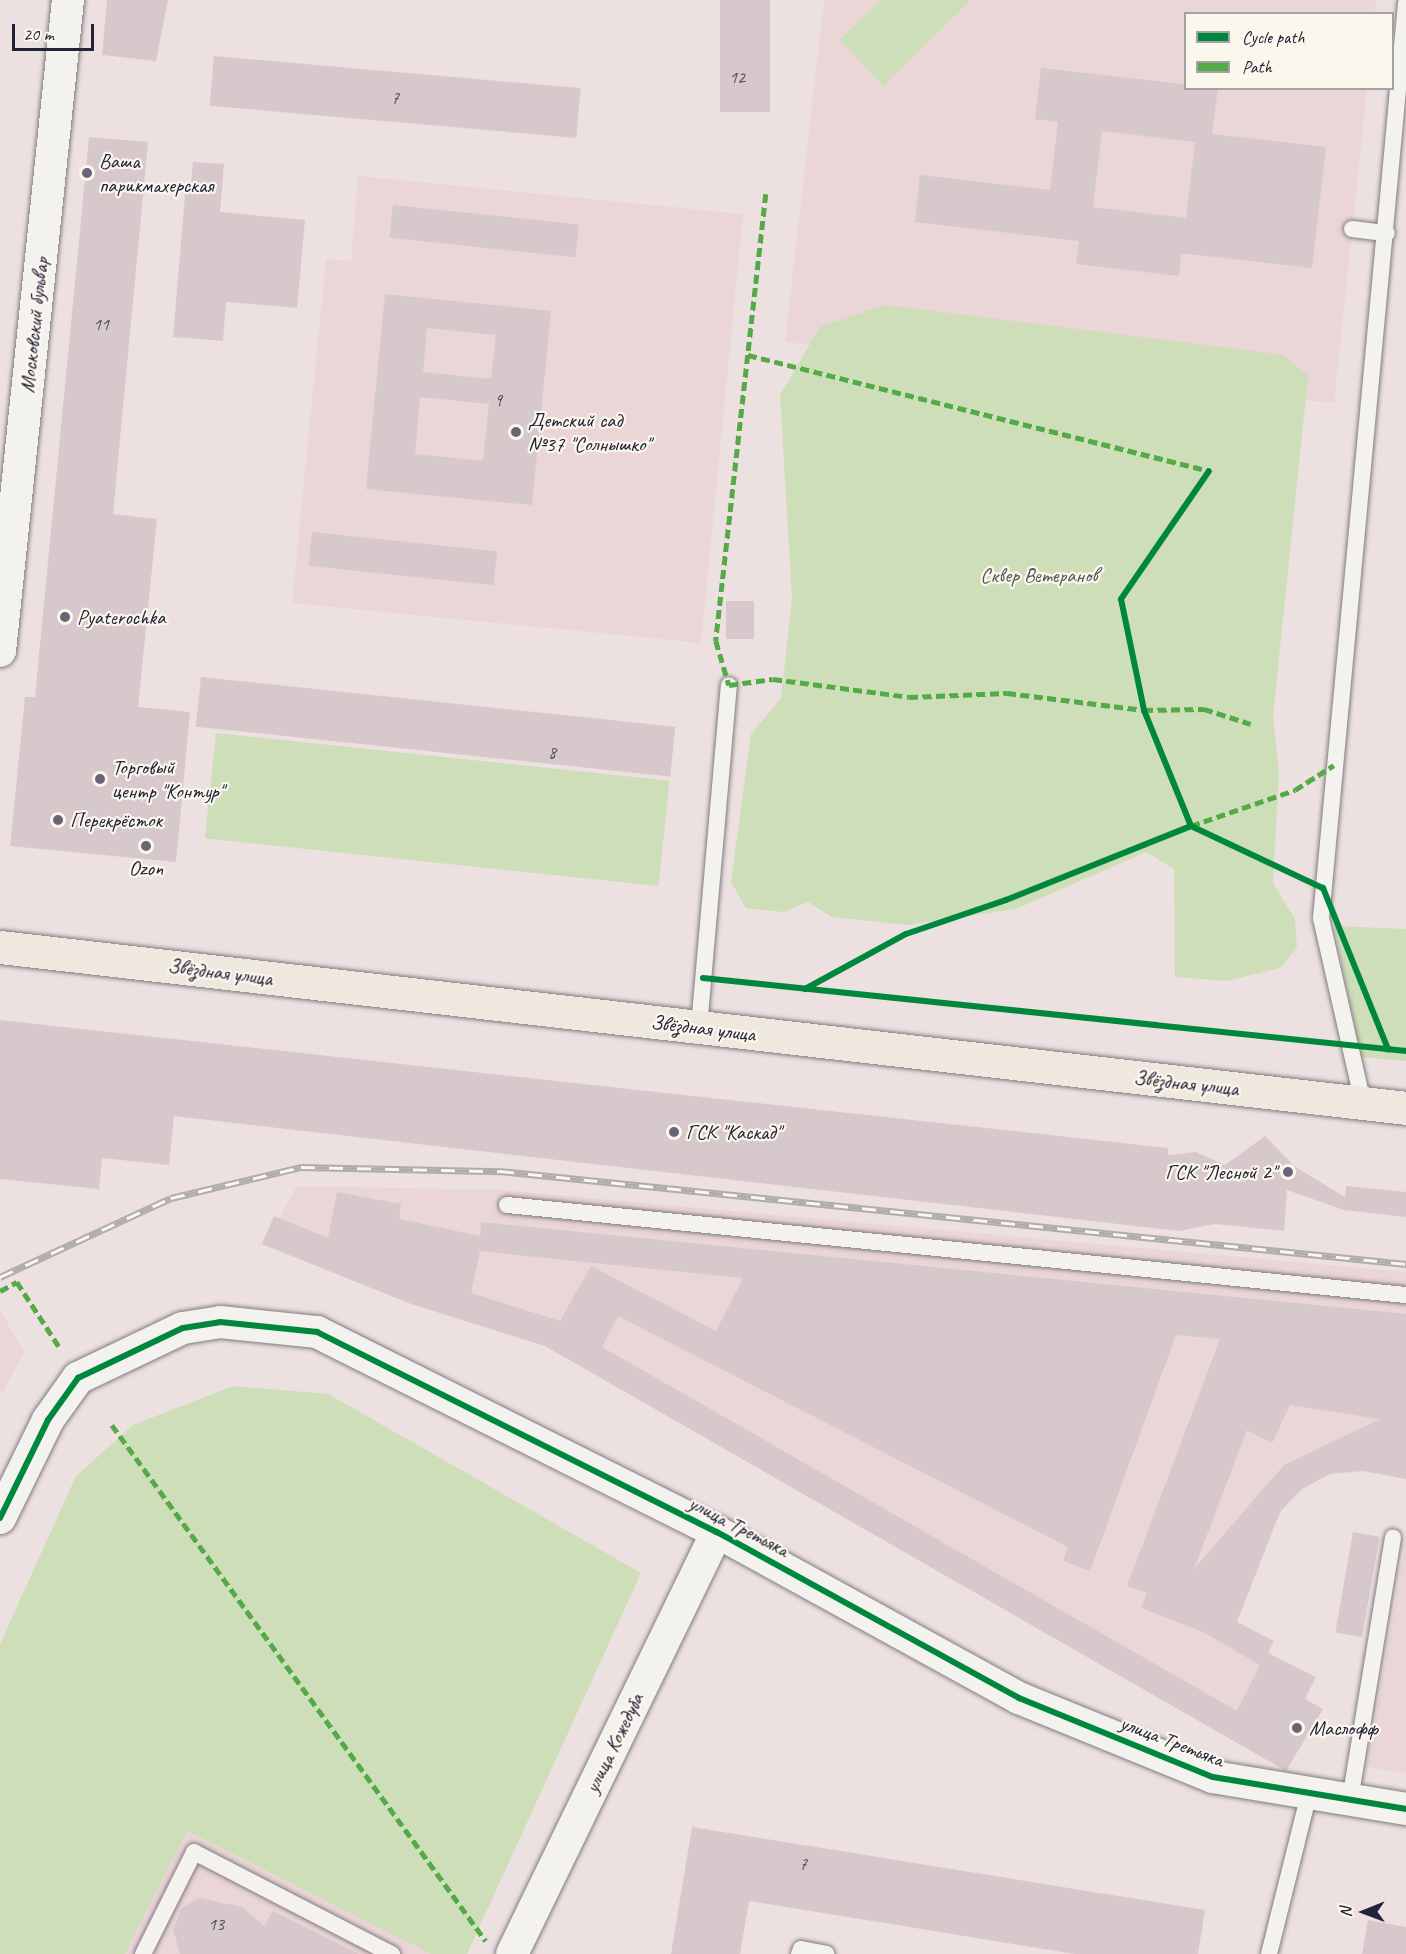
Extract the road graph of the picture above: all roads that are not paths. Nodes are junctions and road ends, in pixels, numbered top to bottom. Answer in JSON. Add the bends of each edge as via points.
{"nodes":[{"id":1,"x":68,"y":0,"type":"edge"},
{"id":2,"x":1406,"y":3,"type":"edge"},
{"id":3,"x":1352,"y":229,"type":"dead end"},
{"id":4,"x":1387,"y":233,"type":"junction"},
{"id":5,"x":0,"y":651,"type":"edge"},
{"id":6,"x":729,"y":685,"type":"dead end"},
{"id":7,"x":0,"y":947,"type":"edge"},
{"id":8,"x":699,"y":1028,"type":"junction"},
{"id":9,"x":1363,"y":1103,"type":"junction"},
{"id":10,"x":1406,"y":1108,"type":"edge"},
{"id":11,"x":507,"y":1205,"type":"dead end"},
{"id":12,"x":1406,"y":1295,"type":"edge"},
{"id":13,"x":0,"y":1518,"type":"edge"},
{"id":14,"x":717,"y":1532,"type":"junction"},
{"id":15,"x":1393,"y":1537,"type":"dead end"},
{"id":16,"x":1309,"y":1793,"type":"junction"},
{"id":17,"x":1350,"y":1800,"type":"junction"},
{"id":18,"x":1406,"y":1809,"type":"edge"},
{"id":19,"x":143,"y":1954,"type":"edge"},
{"id":20,"x":392,"y":1954,"type":"edge"},
{"id":21,"x":512,"y":1954,"type":"edge"},
{"id":22,"x":799,"y":1954,"type":"edge"},
{"id":23,"x":827,"y":1954,"type":"edge"},
{"id":24,"x":1269,"y":1954,"type":"edge"}],
"edges":[{"from":1,"to":5,"type":"street","name":"Московский бульвар"},
{"from":2,"to":4,"type":"lane"},
{"from":3,"to":4,"type":"lane"},
{"from":4,"to":9,"type":"lane","via":[[1321,918]]},
{"from":6,"to":8,"type":"lane"},
{"from":7,"to":8,"type":"main road","name":"Звёздная улица"},
{"from":8,"to":9,"type":"main road","name":"Звёздная улица"},
{"from":9,"to":10,"type":"main road","name":"Звёздная улица"},
{"from":11,"to":12,"type":"lane"},
{"from":13,"to":14,"type":"street","name":"улица Третьяка","via":[[48,1420],[78,1378],[132,1348],[183,1328],[220,1322],[317,1332]]},
{"from":14,"to":16,"type":"street","name":"улица Третьяка","via":[[1019,1698],[1213,1777]]},
{"from":14,"to":21,"type":"street","name":"улица Кожедуба"},
{"from":15,"to":17,"type":"lane"},
{"from":16,"to":17,"type":"street","name":"улица Третьяка"},
{"from":16,"to":24,"type":"lane"},
{"from":17,"to":18,"type":"street","name":"улица Третьяка"},
{"from":19,"to":20,"type":"lane","via":[[194,1852]]},
{"from":22,"to":23,"type":"lane","via":[[801,1949]]}]}
